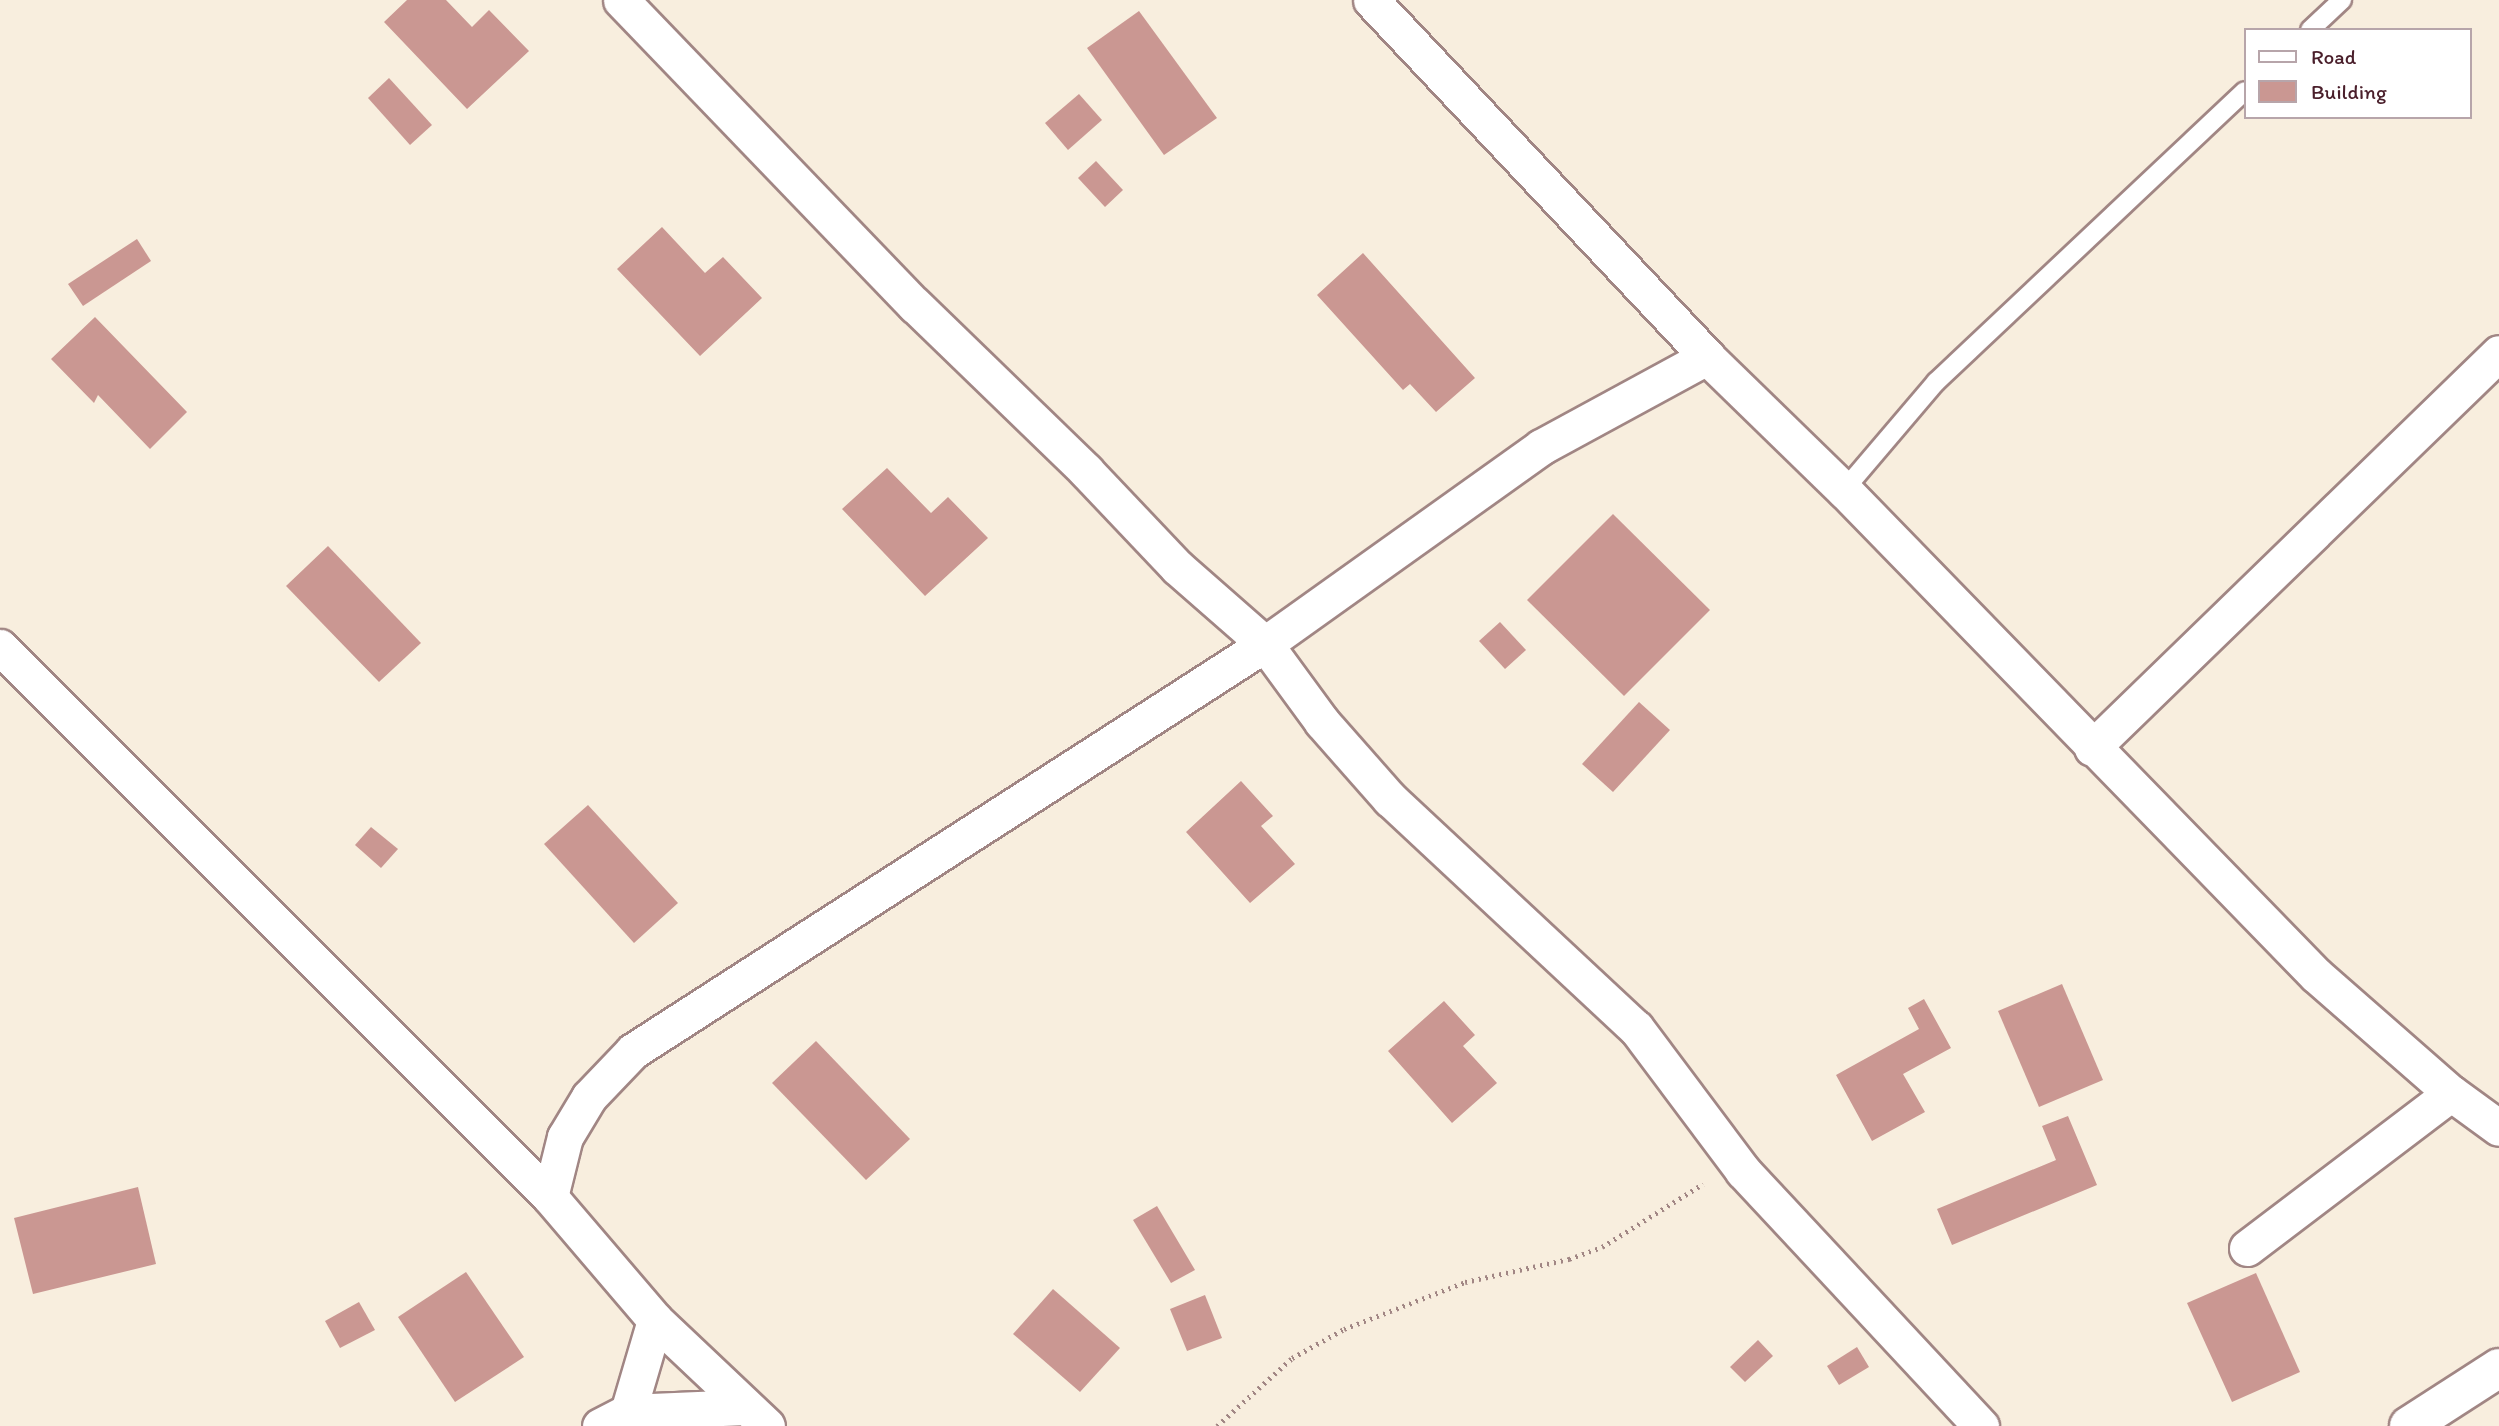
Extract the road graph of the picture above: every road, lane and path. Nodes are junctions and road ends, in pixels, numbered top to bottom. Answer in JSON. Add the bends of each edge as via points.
{"nodes":[{"id":1,"x":621,"y":0,"type":"edge"},
{"id":2,"x":1371,"y":0,"type":"edge"},
{"id":3,"x":2342,"y":0,"type":"edge"},
{"id":4,"x":2312,"y":28,"type":"edge"},
{"id":5,"x":2244,"y":92,"type":"edge"},
{"id":6,"x":2499,"y":353,"type":"edge"},
{"id":7,"x":1707,"y":357,"type":"junction"},
{"id":8,"x":1843,"y":490,"type":"junction"},
{"id":9,"x":1265,"y":644,"type":"junction"},
{"id":10,"x":0,"y":647,"type":"edge"},
{"id":11,"x":2092,"y":748,"type":"junction"},
{"id":12,"x":2451,"y":1093,"type":"junction"},
{"id":13,"x":2499,"y":1128,"type":"edge"},
{"id":14,"x":1742,"y":1171,"type":"junction"},
{"id":15,"x":550,"y":1197,"type":"junction"},
{"id":16,"x":2247,"y":1248,"type":"dead end"},
{"id":17,"x":654,"y":1320,"type":"junction"},
{"id":18,"x":2499,"y":1367,"type":"edge"},
{"id":19,"x":756,"y":1417,"type":"edge"},
{"id":20,"x":614,"y":1419,"type":"edge"},
{"id":21,"x":2412,"y":1425,"type":"edge"},
{"id":22,"x":1217,"y":1426,"type":"edge"},
{"id":23,"x":1981,"y":1426,"type":"edge"}],
"edges":[{"from":1,"to":9,"type":"street","via":[[1177,568]]},
{"from":2,"to":7,"type":"street"},
{"from":3,"to":4,"type":"lane"},
{"from":5,"to":8,"type":"lane","via":[[1936,382]]},
{"from":6,"to":11,"type":"street"},
{"from":7,"to":8,"type":"street"},
{"from":7,"to":9,"type":"street","via":[[1541,446]]},
{"from":8,"to":11,"type":"street"},
{"from":9,"to":14,"type":"street","via":[[1322,722],[1390,799],[1636,1028]]},
{"from":9,"to":15,"type":"street","via":[[633,1051],[589,1097],[565,1137]]},
{"from":10,"to":15,"type":"street"},
{"from":11,"to":12,"type":"street","via":[[2316,975]]},
{"from":12,"to":13,"type":"street"},
{"from":12,"to":16,"type":"street"},
{"from":14,"to":22,"type":"path","via":[[1688,1191],[1602,1247],[1465,1282],[1344,1329],[1292,1358]]},
{"from":14,"to":23,"type":"street"},
{"from":15,"to":17,"type":"street"},
{"from":17,"to":19,"type":"street"},
{"from":17,"to":20,"type":"street"},
{"from":18,"to":21,"type":"street"},
{"from":19,"to":20,"type":"street"}]}
